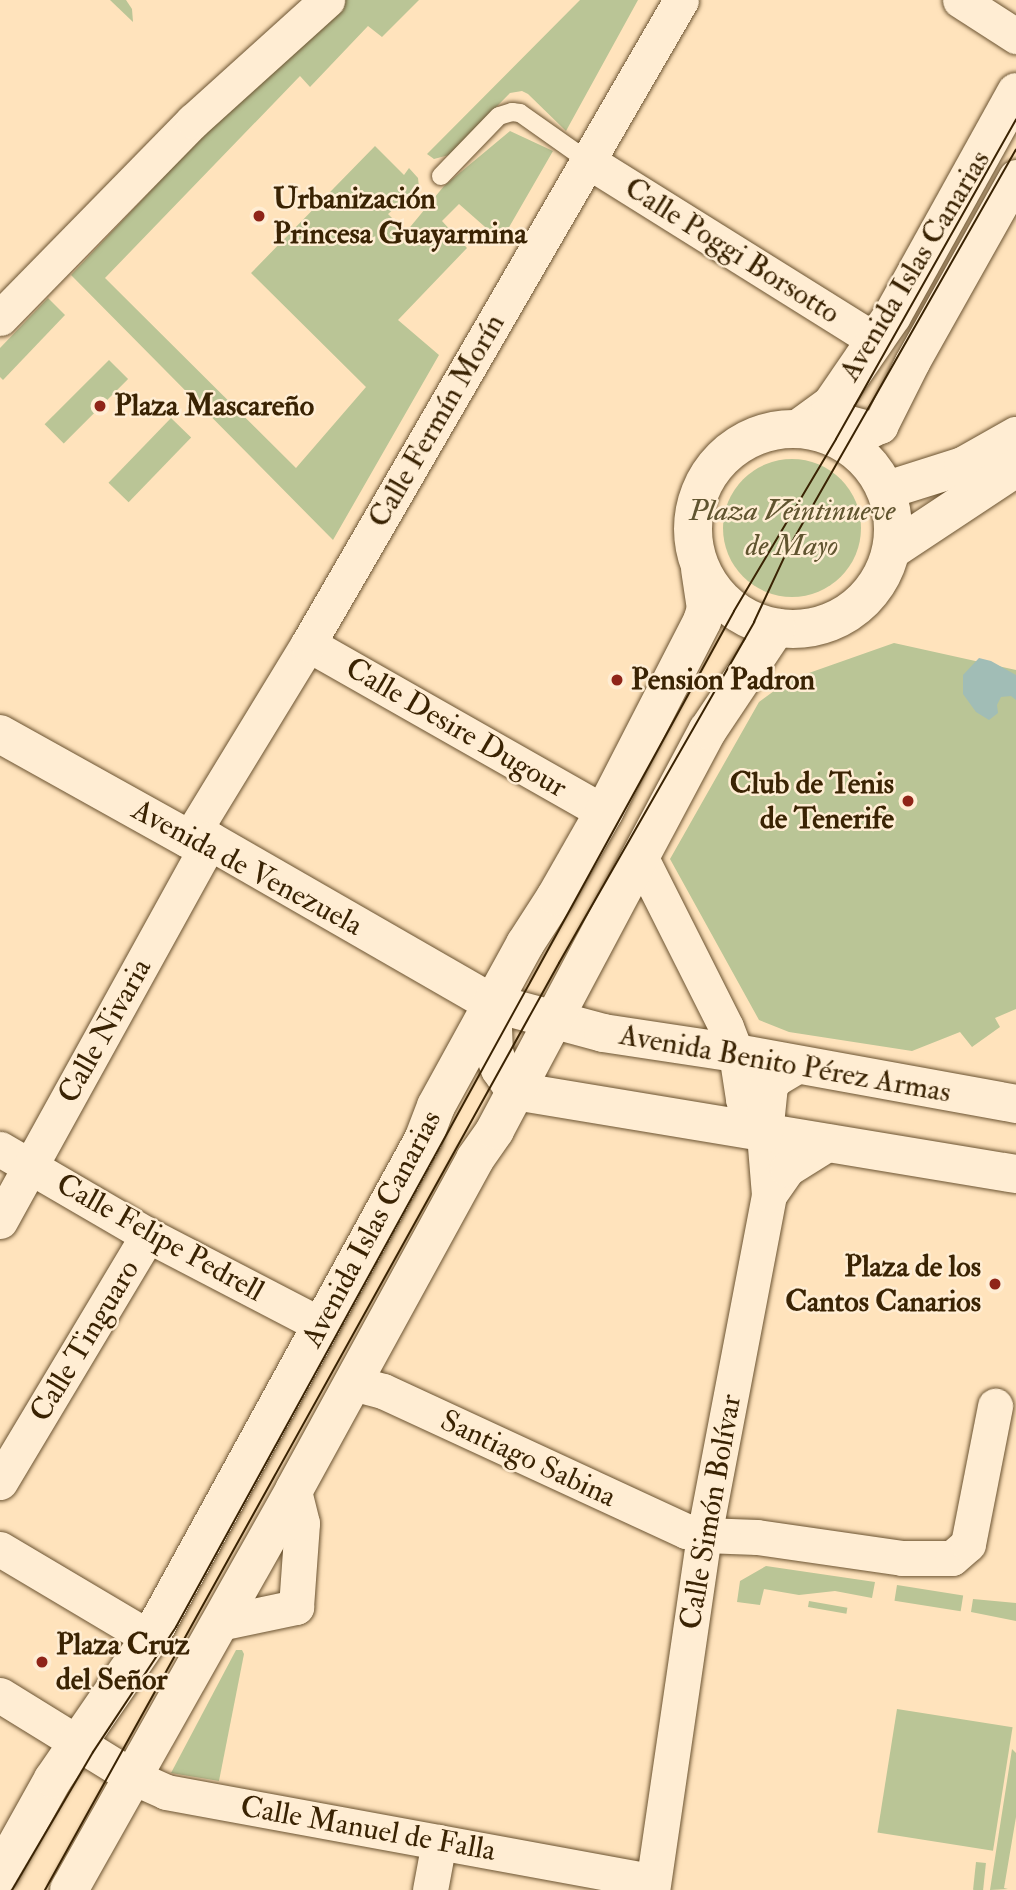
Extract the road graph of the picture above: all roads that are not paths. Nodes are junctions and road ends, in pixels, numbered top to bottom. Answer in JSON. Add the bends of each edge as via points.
{"nodes":[{"id":1,"x":327,"y":0,"type":"edge"},
{"id":2,"x":681,"y":0,"type":"edge"},
{"id":3,"x":960,"y":0,"type":"edge"},
{"id":4,"x":1016,"y":36,"type":"edge"},
{"id":5,"x":1016,"y":92,"type":"edge"},
{"id":6,"x":589,"y":161,"type":"junction"},
{"id":7,"x":441,"y":176,"type":"dead end"},
{"id":8,"x":1016,"y":177,"type":"edge"},
{"id":9,"x":0,"y":318,"type":"edge"},
{"id":10,"x":875,"y":340,"type":"junction"},
{"id":11,"x":802,"y":428,"type":"junction"},
{"id":12,"x":1016,"y":436,"type":"edge"},
{"id":13,"x":1016,"y":468,"type":"edge"},
{"id":14,"x":887,"y":490,"type":"junction"},
{"id":15,"x":892,"y":550,"type":"junction"},
{"id":16,"x":700,"y":569,"type":"junction"},
{"id":17,"x":776,"y":628,"type":"junction"},
{"id":18,"x":308,"y":644,"type":"junction"},
{"id":19,"x":4,"y":746,"type":"edge"},
{"id":20,"x":604,"y":812,"type":"junction"},
{"id":21,"x":200,"y":840,"type":"junction"},
{"id":22,"x":640,"y":856,"type":"junction"},
{"id":23,"x":492,"y":1003,"type":"junction"},
{"id":24,"x":554,"y":1022,"type":"junction"},
{"id":25,"x":736,"y":1054,"type":"junction"},
{"id":26,"x":796,"y":1066,"type":"junction"},
{"id":27,"x":516,"y":1091,"type":"junction"},
{"id":28,"x":1016,"y":1104,"type":"edge"},
{"id":29,"x":764,"y":1134,"type":"junction"},
{"id":30,"x":830,"y":1142,"type":"junction"},
{"id":31,"x":15,"y":1158,"type":"edge"},
{"id":32,"x":1016,"y":1174,"type":"edge"},
{"id":33,"x":769,"y":1195,"type":"junction"},
{"id":34,"x":0,"y":1220,"type":"edge"},
{"id":35,"x":148,"y":1235,"type":"junction"},
{"id":36,"x":321,"y":1325,"type":"junction"},
{"id":37,"x":353,"y":1383,"type":"junction"},
{"id":38,"x":995,"y":1406,"type":"dead end"},
{"id":39,"x":0,"y":1482,"type":"edge"},
{"id":40,"x":294,"y":1490,"type":"junction"},
{"id":41,"x":705,"y":1535,"type":"junction"},
{"id":42,"x":0,"y":1549,"type":"edge"},
{"id":43,"x":220,"y":1623,"type":"junction"},
{"id":44,"x":150,"y":1638,"type":"junction"},
{"id":45,"x":0,"y":1695,"type":"edge"},
{"id":46,"x":84,"y":1747,"type":"junction"},
{"id":47,"x":133,"y":1777,"type":"junction"},
{"id":48,"x":439,"y":1842,"type":"junction"},
{"id":49,"x":0,"y":1874,"type":"edge"},
{"id":50,"x":652,"y":1885,"type":"edge"},
{"id":51,"x":69,"y":1890,"type":"edge"},
{"id":52,"x":430,"y":1890,"type":"edge"}],
"edges":[{"from":1,"to":9,"type":"street","via":[[193,121]]},
{"from":2,"to":6,"type":"street","name":"Calle Fermín Morín"},
{"from":3,"to":4,"type":"street"},
{"from":5,"to":10,"type":"main road","name":"Avenida Islas Canarias"},
{"from":6,"to":7,"type":"lane","via":[[512,112],[499,116]]},
{"from":6,"to":10,"type":"street","name":"Calle Poggi Borsotto"},
{"from":6,"to":18,"type":"street","name":"Calle Fermín Morín"},
{"from":8,"to":11,"type":"street","name":"Avenida Islas Canarias","via":[[880,426],[872,429],[845,422]]},
{"from":10,"to":11,"type":"main road","name":"Avenida Islas Canarias","via":[[831,405]]},
{"from":11,"to":14,"type":"main road","via":[[849,444],[871,464]]},
{"from":11,"to":16,"type":"main road","via":[[754,436],[734,447],[710,471],[695,502],[692,536]]},
{"from":12,"to":14,"type":"main road","via":[[963,466]]},
{"from":13,"to":15,"type":"main road"},
{"from":14,"to":15,"type":"main road","via":[[894,520]]},
{"from":15,"to":17,"type":"main road","via":[[880,579],[861,603],[836,620],[806,629]]},
{"from":16,"to":17,"type":"main road","via":[[714,592],[734,611]]},
{"from":16,"to":20,"type":"main road","name":"Avenida Islas Canarias","via":[[706,608],[702,621]]},
{"from":17,"to":22,"type":"main road","name":"Avenida Islas Canarias","via":[[708,730]]},
{"from":18,"to":20,"type":"street","name":"Calle Desire Dugour"},
{"from":18,"to":21,"type":"street","name":"Calle Fermín Morín"},
{"from":19,"to":21,"type":"main road","name":"Avenida de Venezuela"},
{"from":20,"to":23,"type":"main road","name":"Avenida Islas Canarias"},
{"from":21,"to":23,"type":"main road","name":"Avenida de Venezuela"},
{"from":21,"to":31,"type":"street","name":"Calle Nivaria"},
{"from":22,"to":24,"type":"main road","name":"Avenida Islas Canarias"},
{"from":22,"to":25,"type":"street"},
{"from":23,"to":24,"type":"main road","name":"Avenida de Venezuela"},
{"from":23,"to":27,"type":"main road","via":[[494,1052]]},
{"from":23,"to":36,"type":"main road","name":"Avenida Islas Canarias"},
{"from":24,"to":25,"type":"main road","name":"Avenida Benito Pérez Armas"},
{"from":24,"to":27,"type":"main road","name":"Avenida Islas Canarias"},
{"from":25,"to":26,"type":"main road","name":"Avenida Benito Pérez Armas"},
{"from":25,"to":29,"type":"street","via":[[743,1099]]},
{"from":26,"to":28,"type":"main road","name":"Avenida Benito Pérez Armas"},
{"from":26,"to":29,"type":"main road","via":[[769,1086]]},
{"from":27,"to":29,"type":"main road"},
{"from":27,"to":37,"type":"main road","name":"Avenida Islas Canarias"},
{"from":29,"to":30,"type":"main road"},
{"from":29,"to":33,"type":"street","name":"Calle Simón Bolívar"},
{"from":30,"to":32,"type":"main road"},
{"from":30,"to":33,"type":"street","via":[[787,1169]]},
{"from":31,"to":34,"type":"street","name":"Calle Nivaria"},
{"from":31,"to":35,"type":"street","name":"Calle Felipe Pedrell"},
{"from":33,"to":41,"type":"street","name":"Calle Simón Bolívar"},
{"from":35,"to":36,"type":"street","name":"Calle Felipe Pedrell"},
{"from":35,"to":39,"type":"street","name":"Calle Tinguaro"},
{"from":36,"to":44,"type":"main road","name":"Avenida Islas Canarias"},
{"from":37,"to":40,"type":"main road","name":"Avenida Islas Canarias"},
{"from":37,"to":41,"type":"street","name":"Santiago Sabina","via":[[383,1391],[669,1526]]},
{"from":38,"to":41,"type":"street","name":"Santiago Sabina","via":[[968,1544],[951,1558],[902,1558],[758,1537]]},
{"from":40,"to":43,"type":"main road","name":"Avenida Islas Canarias"},
{"from":40,"to":43,"type":"street","via":[[302,1523],[296,1607]]},
{"from":41,"to":50,"type":"street","name":"Calle Simón Bolívar"},
{"from":42,"to":44,"type":"street"},
{"from":43,"to":47,"type":"main road","name":"Avenida Islas Canarias"},
{"from":44,"to":46,"type":"main road","name":"Avenida Islas Canarias"},
{"from":45,"to":46,"type":"street","name":"Calle Manuel de Falla"},
{"from":46,"to":47,"type":"street","name":"Calle Manuel de Falla"},
{"from":46,"to":49,"type":"main road","name":"Avenida Islas Canarias"},
{"from":47,"to":48,"type":"street","name":"Calle Manuel de Falla","via":[[166,1792]]},
{"from":47,"to":51,"type":"main road","name":"Avenida Islas Canarias"},
{"from":48,"to":50,"type":"street","name":"Calle Manuel de Falla"},
{"from":48,"to":52,"type":"street"}]}
